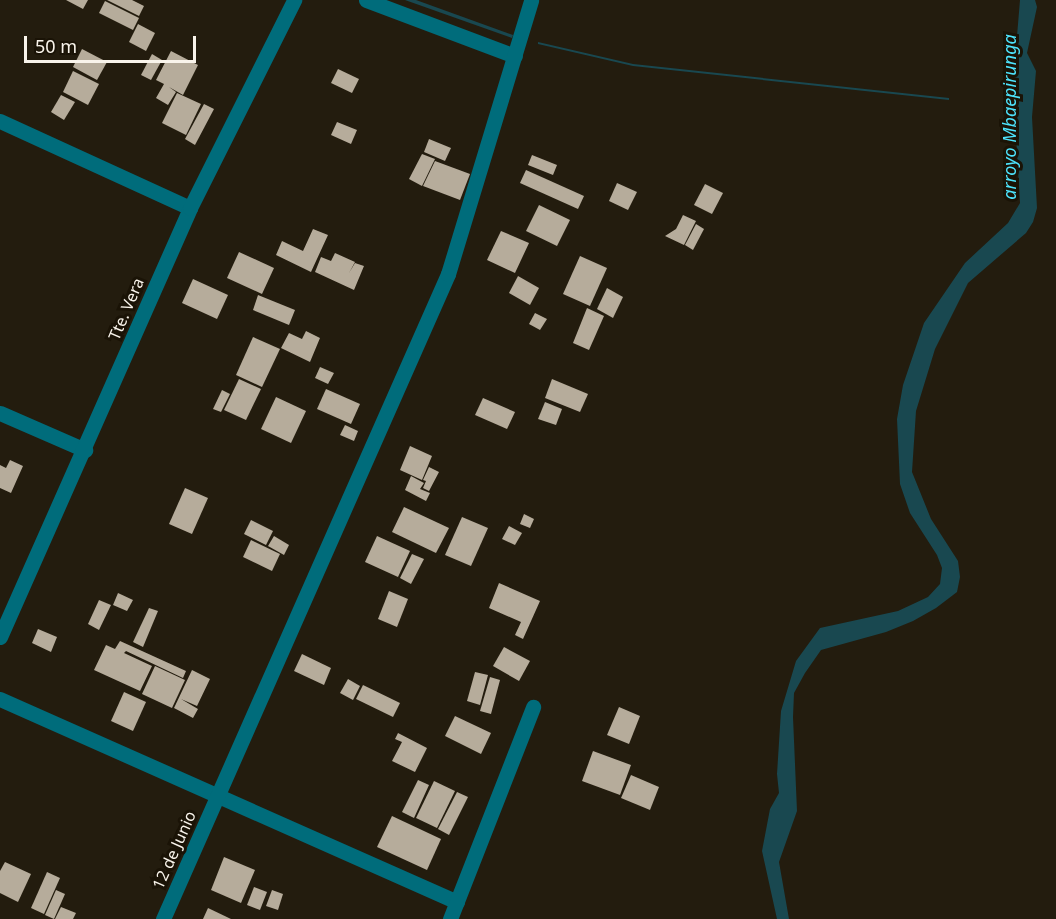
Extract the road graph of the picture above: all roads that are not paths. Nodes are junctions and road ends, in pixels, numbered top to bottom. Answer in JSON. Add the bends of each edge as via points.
{"nodes":[{"id":1,"x":294,"y":0,"type":"edge"},
{"id":2,"x":366,"y":0,"type":"edge"},
{"id":3,"x":531,"y":0,"type":"edge"},
{"id":4,"x":515,"y":56,"type":"junction"},
{"id":5,"x":0,"y":121,"type":"edge"},
{"id":6,"x":190,"y":208,"type":"junction"},
{"id":7,"x":0,"y":413,"type":"edge"},
{"id":8,"x":85,"y":450,"type":"junction"},
{"id":9,"x":0,"y":637,"type":"edge"},
{"id":10,"x":0,"y":699,"type":"edge"},
{"id":11,"x":533,"y":707,"type":"dead end"},
{"id":12,"x":218,"y":796,"type":"junction"},
{"id":13,"x":457,"y":902,"type":"junction"},
{"id":14,"x":163,"y":919,"type":"edge"},
{"id":15,"x":450,"y":919,"type":"edge"}],
"edges":[{"from":1,"to":6,"type":"street","name":"Tte. Vera"},
{"from":2,"to":4,"type":"street"},
{"from":3,"to":4,"type":"street","name":"12 de Junio"},
{"from":4,"to":12,"type":"street","name":"12 de Junio","via":[[448,274]]},
{"from":5,"to":6,"type":"street"},
{"from":6,"to":8,"type":"street","name":"Tte. Vera"},
{"from":7,"to":8,"type":"street"},
{"from":8,"to":9,"type":"street","name":"Tte. Vera"},
{"from":10,"to":12,"type":"street"},
{"from":11,"to":13,"type":"street"},
{"from":12,"to":13,"type":"street"},
{"from":12,"to":14,"type":"street","name":"12 de Junio"},
{"from":13,"to":15,"type":"street"}]}
